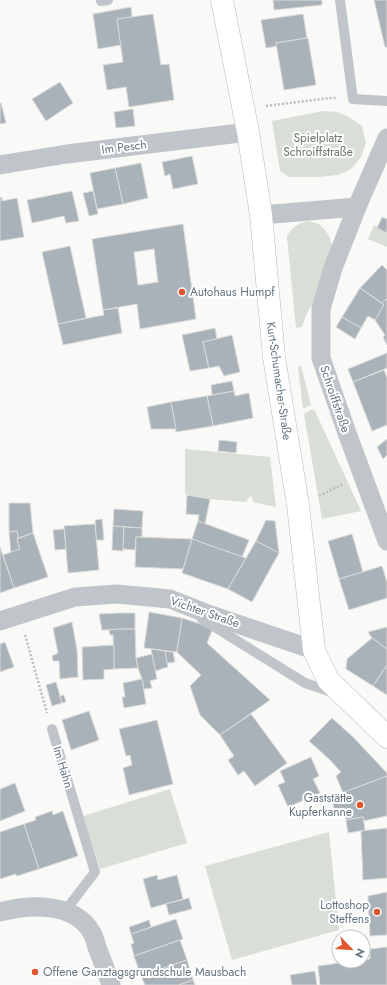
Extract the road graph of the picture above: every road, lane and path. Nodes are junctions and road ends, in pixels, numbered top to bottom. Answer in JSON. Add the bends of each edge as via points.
{"nodes":[{"id":1,"x":222,"y":0,"type":"edge"},
{"id":2,"x":340,"y":0,"type":"edge"},
{"id":3,"x":352,"y":99,"type":"junction"},
{"id":4,"x":387,"y":101,"type":"edge"},
{"id":5,"x":243,"y":109,"type":"junction"},
{"id":6,"x":248,"y":132,"type":"junction"},
{"id":7,"x":387,"y":138,"type":"edge"},
{"id":8,"x":0,"y":165,"type":"edge"},
{"id":9,"x":357,"y":207,"type":"junction"},
{"id":10,"x":261,"y":215,"type":"junction"},
{"id":11,"x":362,"y":476,"type":"junction"},
{"id":12,"x":298,"y":505,"type":"junction"},
{"id":13,"x":387,"y":541,"type":"edge"},
{"id":14,"x":170,"y":599,"type":"junction"},
{"id":15,"x":19,"y":615,"type":"junction"},
{"id":16,"x":0,"y":621,"type":"edge"},
{"id":17,"x":314,"y":650,"type":"junction"},
{"id":18,"x":345,"y":697,"type":"junction"},
{"id":19,"x":52,"y":729,"type":"joint"},
{"id":20,"x":387,"y":736,"type":"edge"},
{"id":21,"x":65,"y":911,"type":"junction"},
{"id":22,"x":0,"y":912,"type":"edge"},
{"id":23,"x":111,"y":985,"type":"edge"}],
"edges":[{"from":1,"to":5,"type":"main road","name":"Kurt-Schumacher-Straße"},
{"from":2,"to":3,"type":"lane"},
{"from":3,"to":4,"type":"lane"},
{"from":3,"to":5,"type":"path","via":[[329,98]]},
{"from":5,"to":6,"type":"main road","name":"Kurt-Schumacher-Straße"},
{"from":6,"to":8,"type":"street","name":"Im Pesch","via":[[67,154]]},
{"from":6,"to":10,"type":"main road","name":"Kurt-Schumacher-Straße"},
{"from":7,"to":9,"type":"street","name":"Schroiffstraße"},
{"from":9,"to":10,"type":"street"},
{"from":9,"to":11,"type":"street","name":"Schroiffstraße","via":[[333,268],[321,309],[321,358]]},
{"from":10,"to":12,"type":"main road","name":"Kurt-Schumacher-Straße","via":[[274,357]]},
{"from":11,"to":12,"type":"path"},
{"from":11,"to":13,"type":"street","name":"Schroiffstraße"},
{"from":12,"to":17,"type":"main road","name":"Kurt-Schumacher-Straße"},
{"from":14,"to":15,"type":"street","name":"Vichter Straße","via":[[117,594],[75,596]]},
{"from":14,"to":17,"type":"street","name":"Vichter Straße"},
{"from":14,"to":18,"type":"lane","via":[[305,683]]},
{"from":15,"to":16,"type":"street","name":"Vichter Straße"},
{"from":15,"to":19,"type":"path"},
{"from":17,"to":18,"type":"main road","name":"Kurt-Schumacher-Straße","via":[[328,680]]},
{"from":18,"to":20,"type":"main road","name":"Kurt-Schumacher-Straße"},
{"from":19,"to":21,"type":"lane","name":"Im Hahn","via":[[95,872]]},
{"from":21,"to":22,"type":"street","via":[[47,907]]},
{"from":21,"to":23,"type":"street","via":[[81,920],[92,933]]}]}
